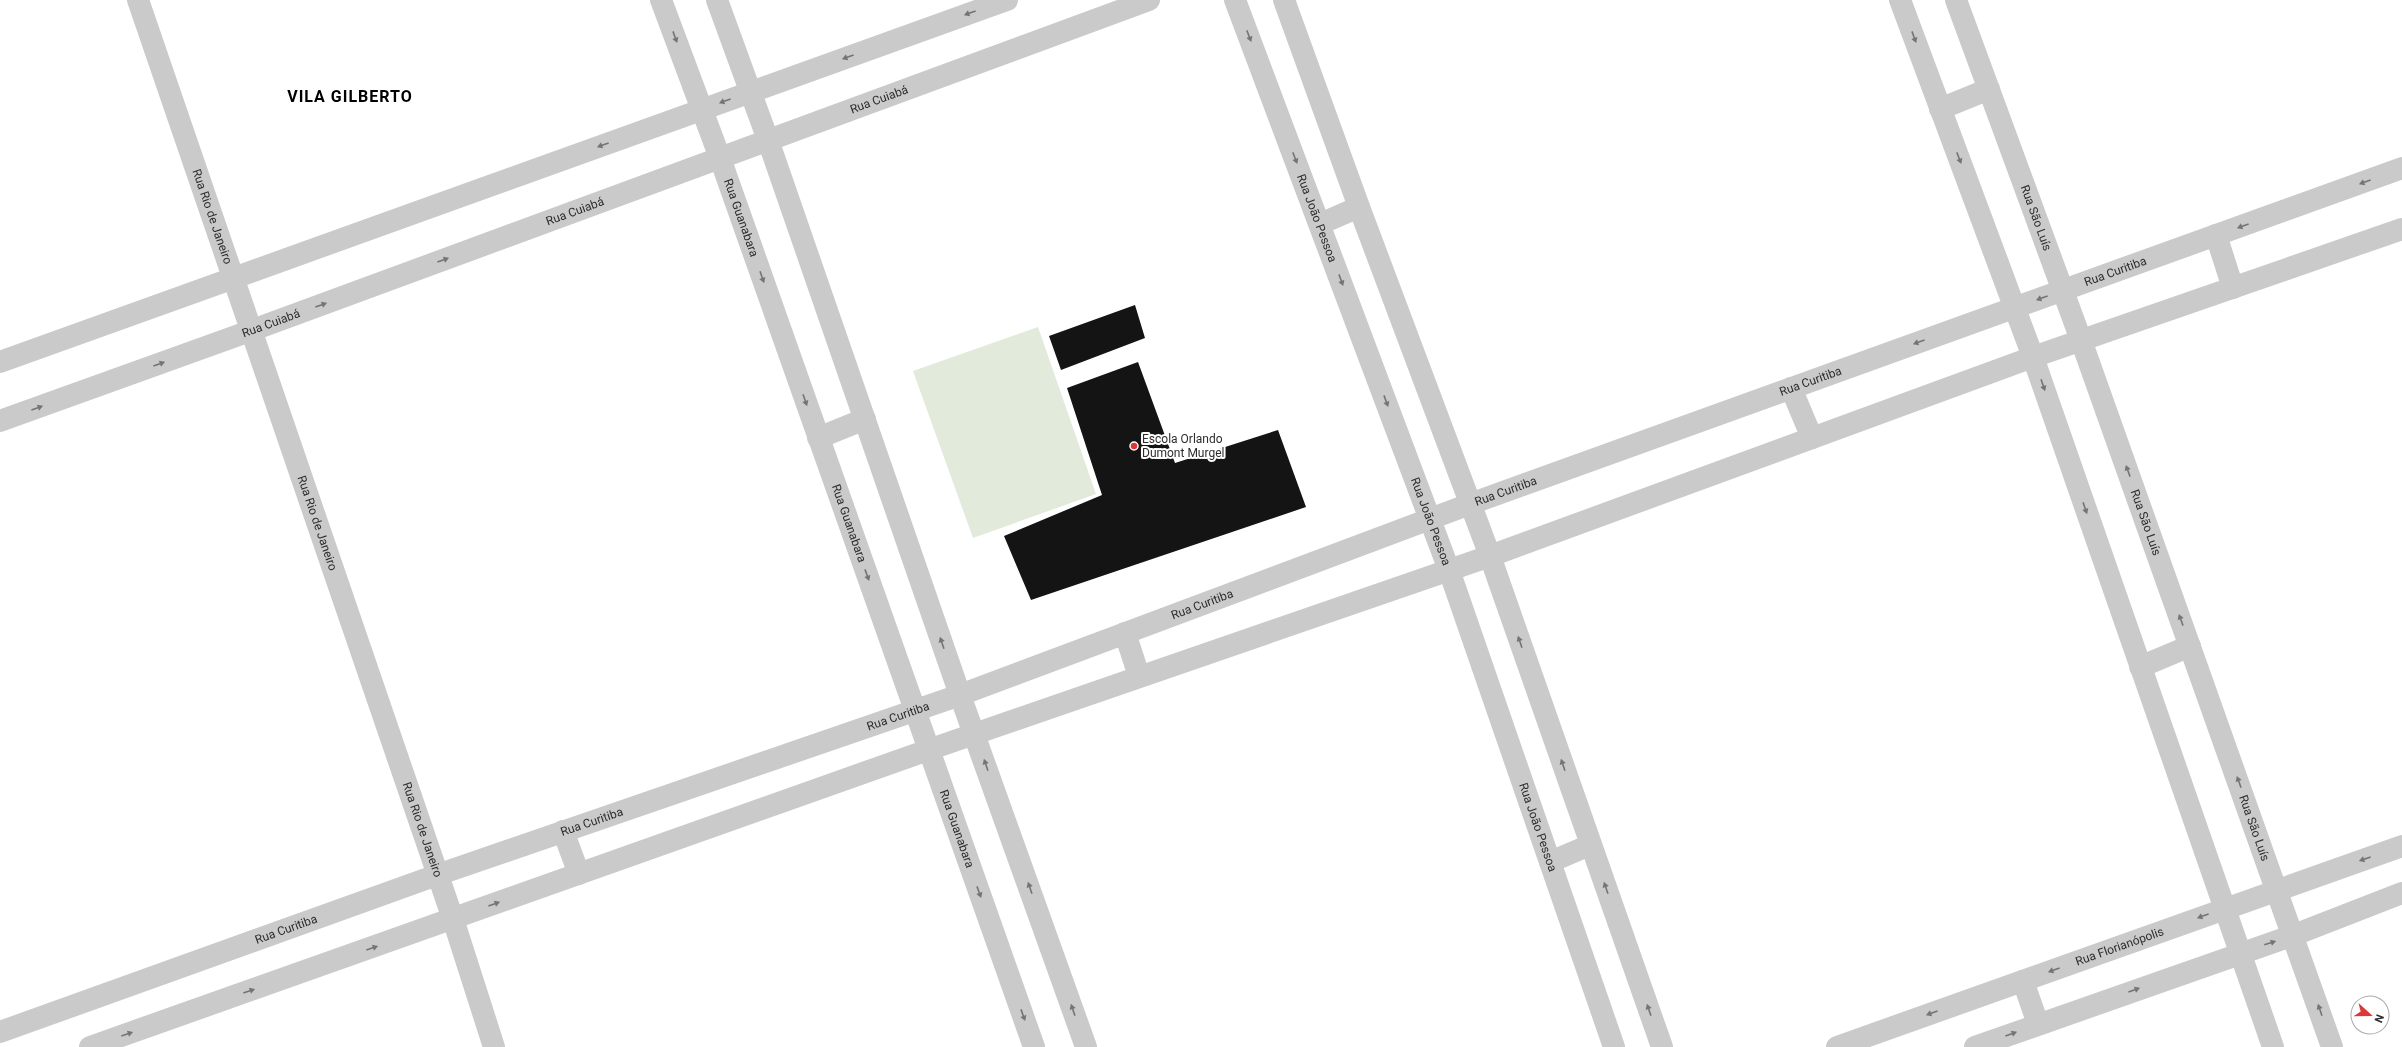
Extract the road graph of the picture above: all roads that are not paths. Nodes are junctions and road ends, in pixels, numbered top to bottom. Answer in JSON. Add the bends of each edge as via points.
{"nodes":[{"id":1,"x":138,"y":0,"type":"edge"},
{"id":2,"x":661,"y":0,"type":"edge"},
{"id":3,"x":716,"y":0,"type":"edge"},
{"id":4,"x":1007,"y":0,"type":"edge"},
{"id":5,"x":1149,"y":0,"type":"edge"},
{"id":6,"x":1235,"y":0,"type":"edge"},
{"id":7,"x":1284,"y":0,"type":"edge"},
{"id":8,"x":1900,"y":0,"type":"edge"},
{"id":9,"x":1956,"y":0,"type":"edge"},
{"id":10,"x":1989,"y":89,"type":"junction"},
{"id":11,"x":750,"y":92,"type":"junction"},
{"id":12,"x":1940,"y":109,"type":"junction"},
{"id":13,"x":702,"y":110,"type":"junction"},
{"id":14,"x":768,"y":140,"type":"junction"},
{"id":15,"x":720,"y":158,"type":"junction"},
{"id":16,"x":2402,"y":168,"type":"edge"},
{"id":17,"x":1359,"y":207,"type":"junction"},
{"id":18,"x":1320,"y":224,"type":"junction"},
{"id":19,"x":2402,"y":229,"type":"edge"},
{"id":20,"x":2216,"y":235,"type":"junction"},
{"id":21,"x":232,"y":278,"type":"junction"},
{"id":22,"x":2234,"y":288,"type":"junction"},
{"id":23,"x":2063,"y":290,"type":"junction"},
{"id":24,"x":2015,"y":308,"type":"junction"},
{"id":25,"x":250,"y":331,"type":"junction"},
{"id":26,"x":2080,"y":340,"type":"junction"},
{"id":27,"x":2033,"y":357,"type":"junction"},
{"id":28,"x":0,"y":362,"type":"edge"},
{"id":29,"x":1791,"y":388,"type":"junction"},
{"id":30,"x":865,"y":419,"type":"junction"},
{"id":31,"x":0,"y":421,"type":"edge"},
{"id":32,"x":818,"y":438,"type":"junction"},
{"id":33,"x":1812,"y":438,"type":"junction"},
{"id":34,"x":1470,"y":504,"type":"junction"},
{"id":35,"x":1429,"y":519,"type":"junction"},
{"id":36,"x":1490,"y":556,"type":"junction"},
{"id":37,"x":1449,"y":570,"type":"junction"},
{"id":38,"x":1125,"y":633,"type":"junction"},
{"id":39,"x":2190,"y":646,"type":"junction"},
{"id":40,"x":2140,"y":667,"type":"junction"},
{"id":41,"x":1139,"y":676,"type":"junction"},
{"id":42,"x":960,"y":695,"type":"junction"},
{"id":43,"x":915,"y":710,"type":"junction"},
{"id":44,"x":975,"y":734,"type":"junction"},
{"id":45,"x":928,"y":750,"type":"junction"},
{"id":46,"x":563,"y":831,"type":"junction"},
{"id":47,"x":1590,"y":844,"type":"junction"},
{"id":48,"x":2402,"y":846,"type":"edge"},
{"id":49,"x":1550,"y":862,"type":"junction"},
{"id":50,"x":579,"y":874,"type":"junction"},
{"id":51,"x":437,"y":875,"type":"junction"},
{"id":52,"x":2277,"y":890,"type":"junction"},
{"id":53,"x":2402,"y":893,"type":"edge"},
{"id":54,"x":2224,"y":909,"type":"junction"},
{"id":55,"x":453,"y":919,"type":"junction"},
{"id":56,"x":2294,"y":935,"type":"junction"},
{"id":57,"x":2239,"y":953,"type":"junction"},
{"id":58,"x":2023,"y":981,"type":"junction"},
{"id":59,"x":2038,"y":1024,"type":"junction"},
{"id":60,"x":0,"y":1032,"type":"edge"},
{"id":61,"x":90,"y":1047,"type":"edge"},
{"id":62,"x":494,"y":1047,"type":"edge"},
{"id":63,"x":1034,"y":1047,"type":"edge"},
{"id":64,"x":1086,"y":1047,"type":"edge"},
{"id":65,"x":1614,"y":1047,"type":"edge"},
{"id":66,"x":1662,"y":1047,"type":"edge"},
{"id":67,"x":1837,"y":1047,"type":"edge"},
{"id":68,"x":1975,"y":1047,"type":"edge"},
{"id":69,"x":2273,"y":1047,"type":"edge"},
{"id":70,"x":2332,"y":1047,"type":"edge"}],
"edges":[{"from":1,"to":21,"type":"street","name":"Rua Rio de Janeiro"},
{"from":2,"to":13,"type":"street","name":"Rua Guanabara","one_way":true},
{"from":3,"to":11,"type":"street"},
{"from":4,"to":11,"type":"street","one_way":true},
{"from":5,"to":14,"type":"street","name":"Rua Cuiabá"},
{"from":6,"to":18,"type":"street","name":"Rua João Pessoa","one_way":true},
{"from":7,"to":17,"type":"street"},
{"from":8,"to":12,"type":"street","one_way":true},
{"from":9,"to":10,"type":"street","name":"Rua São Luís"},
{"from":10,"to":12,"type":"street"},
{"from":10,"to":23,"type":"street","name":"Rua São Luís"},
{"from":11,"to":13,"type":"street","one_way":true},
{"from":11,"to":14,"type":"street"},
{"from":12,"to":24,"type":"street","one_way":true},
{"from":13,"to":15,"type":"street","name":"Rua Guanabara"},
{"from":13,"to":21,"type":"street","one_way":true},
{"from":14,"to":15,"type":"street","name":"Rua Cuiabá"},
{"from":14,"to":30,"type":"street"},
{"from":25,"to":15,"type":"street","name":"Rua Cuiabá","one_way":true},
{"from":15,"to":32,"type":"street","name":"Rua Guanabara","one_way":true},
{"from":16,"to":20,"type":"street","name":"Rua Curitiba","one_way":true},
{"from":17,"to":18,"type":"street"},
{"from":17,"to":34,"type":"street"},
{"from":18,"to":35,"type":"street","name":"Rua João Pessoa","one_way":true},
{"from":19,"to":22,"type":"street"},
{"from":20,"to":22,"type":"street"},
{"from":20,"to":23,"type":"street","name":"Rua Curitiba"},
{"from":21,"to":25,"type":"street","name":"Rua Rio de Janeiro"},
{"from":21,"to":28,"type":"street"},
{"from":22,"to":26,"type":"street"},
{"from":23,"to":24,"type":"street","name":"Rua Curitiba","one_way":true},
{"from":23,"to":26,"type":"street","name":"Rua São Luís"},
{"from":24,"to":27,"type":"street"},
{"from":24,"to":29,"type":"street","name":"Rua Curitiba","one_way":true},
{"from":31,"to":25,"type":"street","name":"Rua Cuiabá","one_way":true},
{"from":25,"to":51,"type":"street","name":"Rua Rio de Janeiro"},
{"from":26,"to":27,"type":"street"},
{"from":39,"to":26,"type":"street","name":"Rua São Luís","one_way":true},
{"from":27,"to":33,"type":"street"},
{"from":27,"to":40,"type":"street","one_way":true},
{"from":29,"to":33,"type":"street"},
{"from":29,"to":34,"type":"street","name":"Rua Curitiba"},
{"from":30,"to":32,"type":"street"},
{"from":42,"to":30,"type":"street","one_way":true},
{"from":32,"to":43,"type":"street","name":"Rua Guanabara","one_way":true},
{"from":33,"to":36,"type":"street"},
{"from":34,"to":35,"type":"street","name":"Rua Curitiba"},
{"from":34,"to":36,"type":"street"},
{"from":35,"to":37,"type":"street","name":"Rua João Pessoa"},
{"from":35,"to":38,"type":"street","name":"Rua Curitiba"},
{"from":36,"to":37,"type":"street"},
{"from":47,"to":36,"type":"street","one_way":true},
{"from":37,"to":41,"type":"street"},
{"from":37,"to":49,"type":"street","name":"Rua João Pessoa"},
{"from":38,"to":41,"type":"street"},
{"from":38,"to":42,"type":"street","name":"Rua Curitiba"},
{"from":39,"to":40,"type":"street"},
{"from":52,"to":39,"type":"street","name":"Rua São Luís","one_way":true},
{"from":40,"to":54,"type":"street"},
{"from":41,"to":44,"type":"street"},
{"from":42,"to":43,"type":"street","name":"Rua Curitiba"},
{"from":42,"to":44,"type":"street"},
{"from":43,"to":45,"type":"street","name":"Rua Guanabara"},
{"from":43,"to":46,"type":"street","name":"Rua Curitiba"},
{"from":44,"to":45,"type":"street"},
{"from":64,"to":44,"type":"street","one_way":true},
{"from":45,"to":50,"type":"street"},
{"from":45,"to":63,"type":"street","name":"Rua Guanabara","one_way":true},
{"from":46,"to":50,"type":"street"},
{"from":46,"to":51,"type":"street","name":"Rua Curitiba"},
{"from":47,"to":49,"type":"street"},
{"from":66,"to":47,"type":"street","one_way":true},
{"from":48,"to":52,"type":"street","name":"Rua Florianópolis","one_way":true},
{"from":49,"to":65,"type":"street","name":"Rua João Pessoa"},
{"from":55,"to":50,"type":"street","one_way":true},
{"from":51,"to":55,"type":"street","name":"Rua Rio de Janeiro"},
{"from":51,"to":60,"type":"street","name":"Rua Curitiba"},
{"from":52,"to":54,"type":"street","name":"Rua Florianópolis"},
{"from":52,"to":56,"type":"street","name":"Rua São Luís"},
{"from":53,"to":56,"type":"street"},
{"from":54,"to":57,"type":"street"},
{"from":54,"to":58,"type":"street","name":"Rua Florianópolis","one_way":true},
{"from":61,"to":55,"type":"street","one_way":true},
{"from":55,"to":62,"type":"street","name":"Rua Rio de Janeiro"},
{"from":57,"to":56,"type":"street","one_way":true},
{"from":70,"to":56,"type":"street","name":"Rua São Luís","one_way":true},
{"from":59,"to":57,"type":"street","one_way":true},
{"from":57,"to":69,"type":"street"},
{"from":58,"to":59,"type":"street"},
{"from":58,"to":67,"type":"street","name":"Rua Florianópolis","one_way":true},
{"from":68,"to":59,"type":"street","one_way":true}]}
